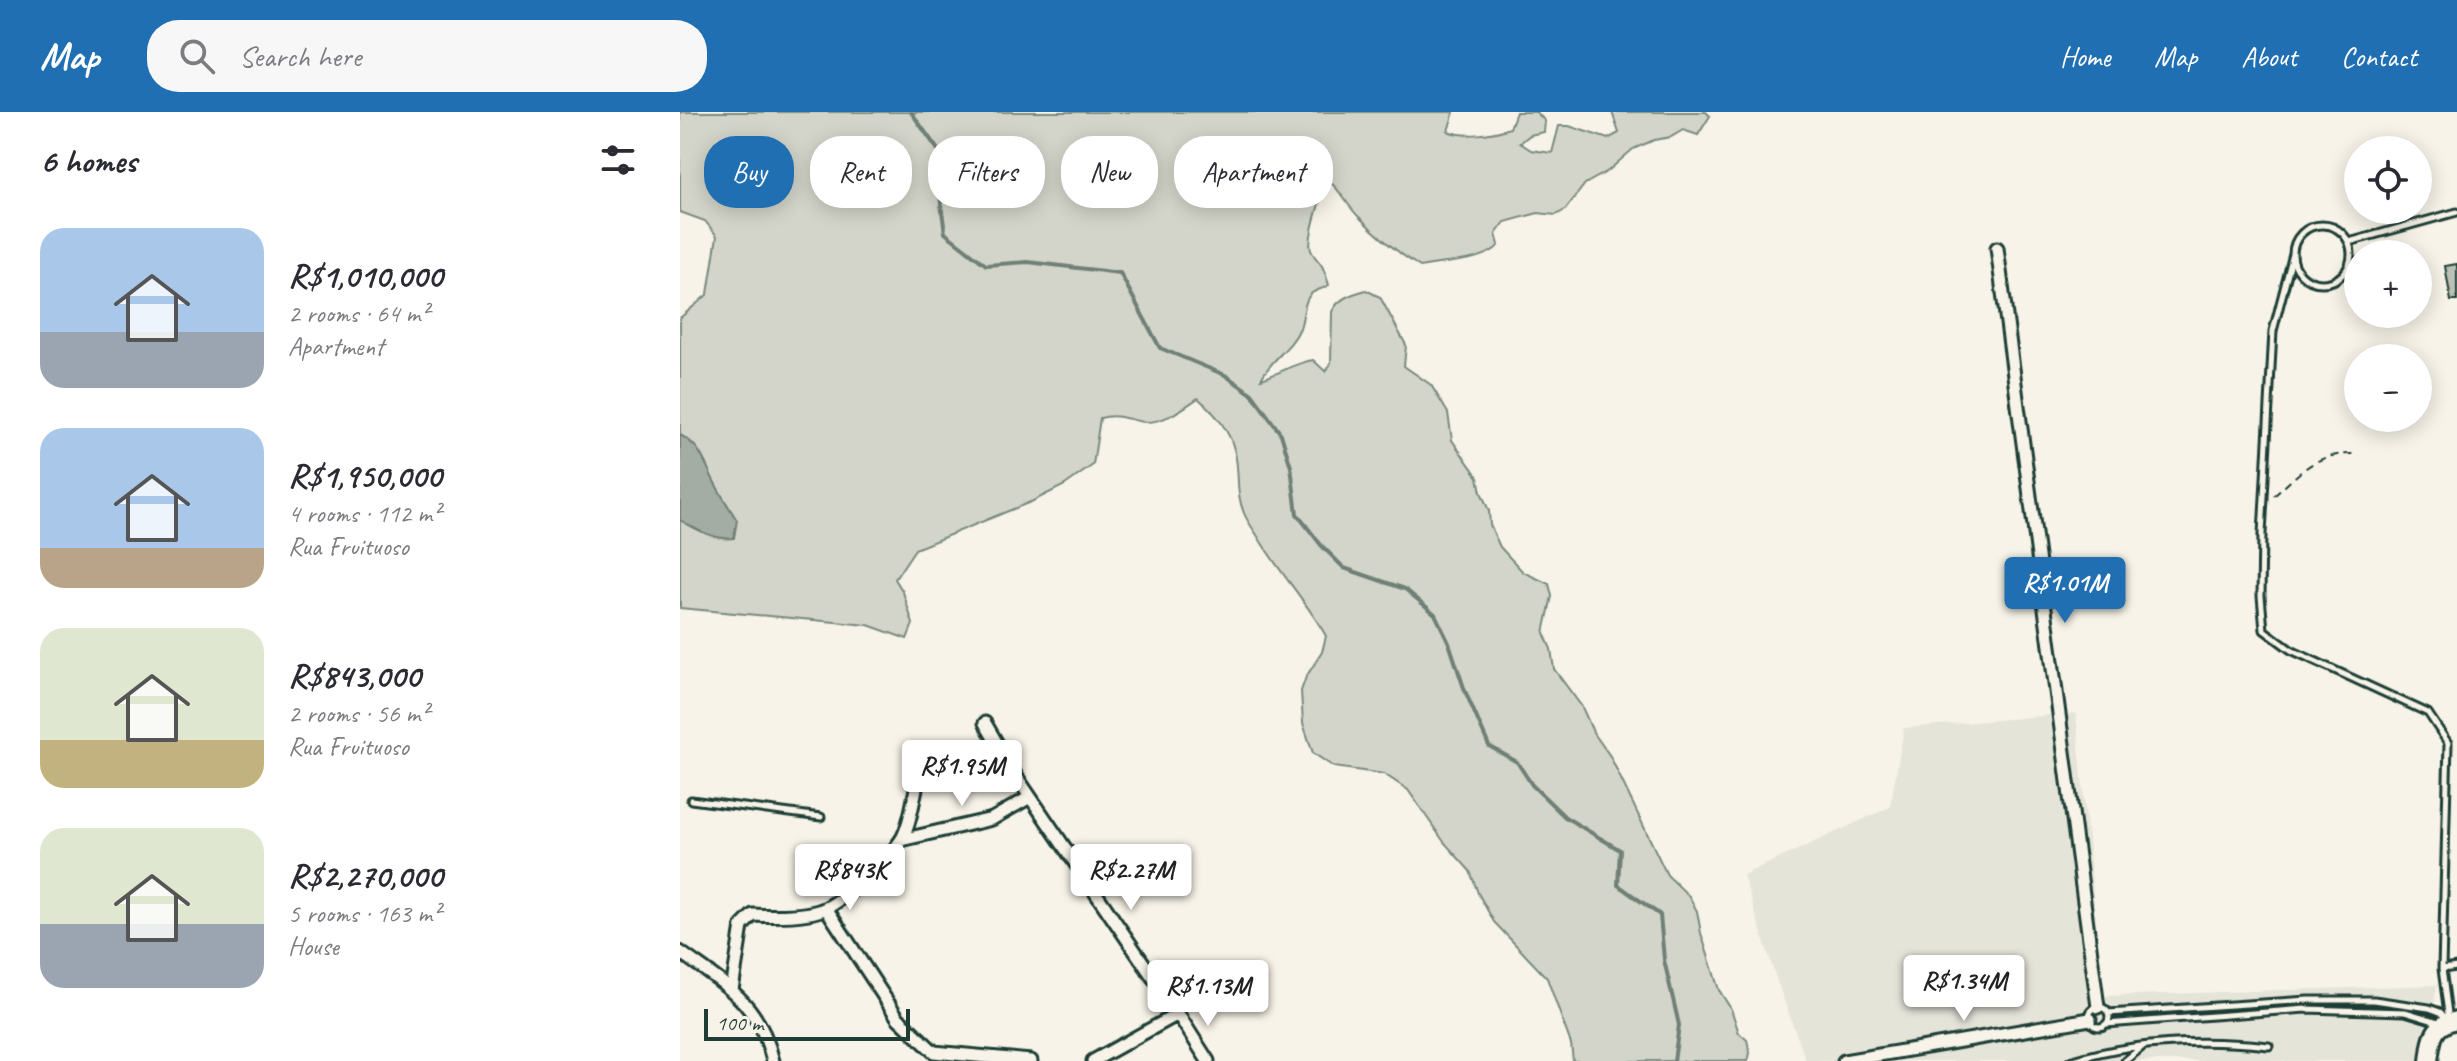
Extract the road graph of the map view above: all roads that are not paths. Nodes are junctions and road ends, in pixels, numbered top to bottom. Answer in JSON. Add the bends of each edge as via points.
{"nodes":[{"id":1,"x":2457,"y":212,"type":"edge"},
{"id":2,"x":2347,"y":240,"type":"edge"},
{"id":3,"x":2356,"y":240,"type":"edge"},
{"id":4,"x":1997,"y":248,"type":"dead end"},
{"id":5,"x":2293,"y":254,"type":"junction"},
{"id":6,"x":2344,"y":272,"type":"edge"},
{"id":7,"x":985,"y":723,"type":"dead end"},
{"id":8,"x":917,"y":784,"type":"dead end"},
{"id":9,"x":1030,"y":797,"type":"junction"},
{"id":10,"x":691,"y":800,"type":"dead end"},
{"id":11,"x":821,"y":817,"type":"dead end"},
{"id":12,"x":901,"y":840,"type":"junction"},
{"id":13,"x":826,"y":908,"type":"junction"},
{"id":14,"x":680,"y":952,"type":"edge"},
{"id":15,"x":2457,"y":967,"type":"edge"},
{"id":16,"x":2442,"y":969,"type":"junction"},
{"id":17,"x":732,"y":990,"type":"junction"},
{"id":18,"x":2103,"y":1010,"type":"junction"},
{"id":19,"x":1178,"y":1014,"type":"junction"},
{"id":20,"x":2090,"y":1019,"type":"junction"},
{"id":21,"x":2449,"y":1022,"type":"edge"},
{"id":22,"x":2106,"y":1024,"type":"junction"},
{"id":23,"x":2142,"y":1046,"type":"junction"},
{"id":24,"x":2269,"y":1046,"type":"dead end"},
{"id":25,"x":773,"y":1061,"type":"edge"},
{"id":26,"x":1031,"y":1061,"type":"edge"},
{"id":27,"x":1093,"y":1061,"type":"edge"},
{"id":28,"x":1208,"y":1061,"type":"edge"},
{"id":29,"x":1844,"y":1061,"type":"edge"},
{"id":30,"x":2070,"y":1061,"type":"edge"},
{"id":31,"x":2125,"y":1061,"type":"edge"},
{"id":32,"x":2429,"y":1061,"type":"edge"}],
"edges":[{"from":1,"to":3,"type":"lane"},
{"from":2,"to":5,"type":"lane","via":[[2332,227],[2313,226],[2298,237]]},
{"from":4,"to":18,"type":"street"},
{"from":5,"to":6,"type":"lane","via":[[2298,271],[2311,281],[2327,283]]},
{"from":5,"to":16,"type":"lane","via":[[2273,331],[2263,505],[2264,630],[2291,650],[2428,713],[2448,743]]},
{"from":7,"to":9,"type":"street"},
{"from":8,"to":12,"type":"street"},
{"from":9,"to":12,"type":"street","via":[[992,819]]},
{"from":9,"to":19,"type":"street"},
{"from":10,"to":11,"type":"lane"},
{"from":12,"to":13,"type":"street","via":[[872,873]]},
{"from":13,"to":17,"type":"street","via":[[753,915],[742,926]]},
{"from":13,"to":26,"type":"street","via":[[898,1018],[934,1052]]},
{"from":14,"to":17,"type":"street"},
{"from":15,"to":16,"type":"lane"},
{"from":16,"to":21,"type":"lane"},
{"from":17,"to":25,"type":"street","via":[[749,1006]]},
{"from":18,"to":20,"type":"lane","via":[[2090,1013]]},
{"from":18,"to":21,"type":"lane","via":[[2374,1000],[2429,1008]]},
{"from":18,"to":22,"type":"lane"},
{"from":19,"to":27,"type":"street"},
{"from":19,"to":28,"type":"street"},
{"from":20,"to":22,"type":"lane","via":[[2096,1026]]},
{"from":20,"to":29,"type":"street"},
{"from":21,"to":22,"type":"lane","via":[[2405,1012],[2306,1009]]},
{"from":21,"to":32,"type":"main road","via":[[2431,1043]]},
{"from":23,"to":24,"type":"lane","via":[[2217,1040]]},
{"from":23,"to":30,"type":"lane"},
{"from":23,"to":31,"type":"lane"}]}
